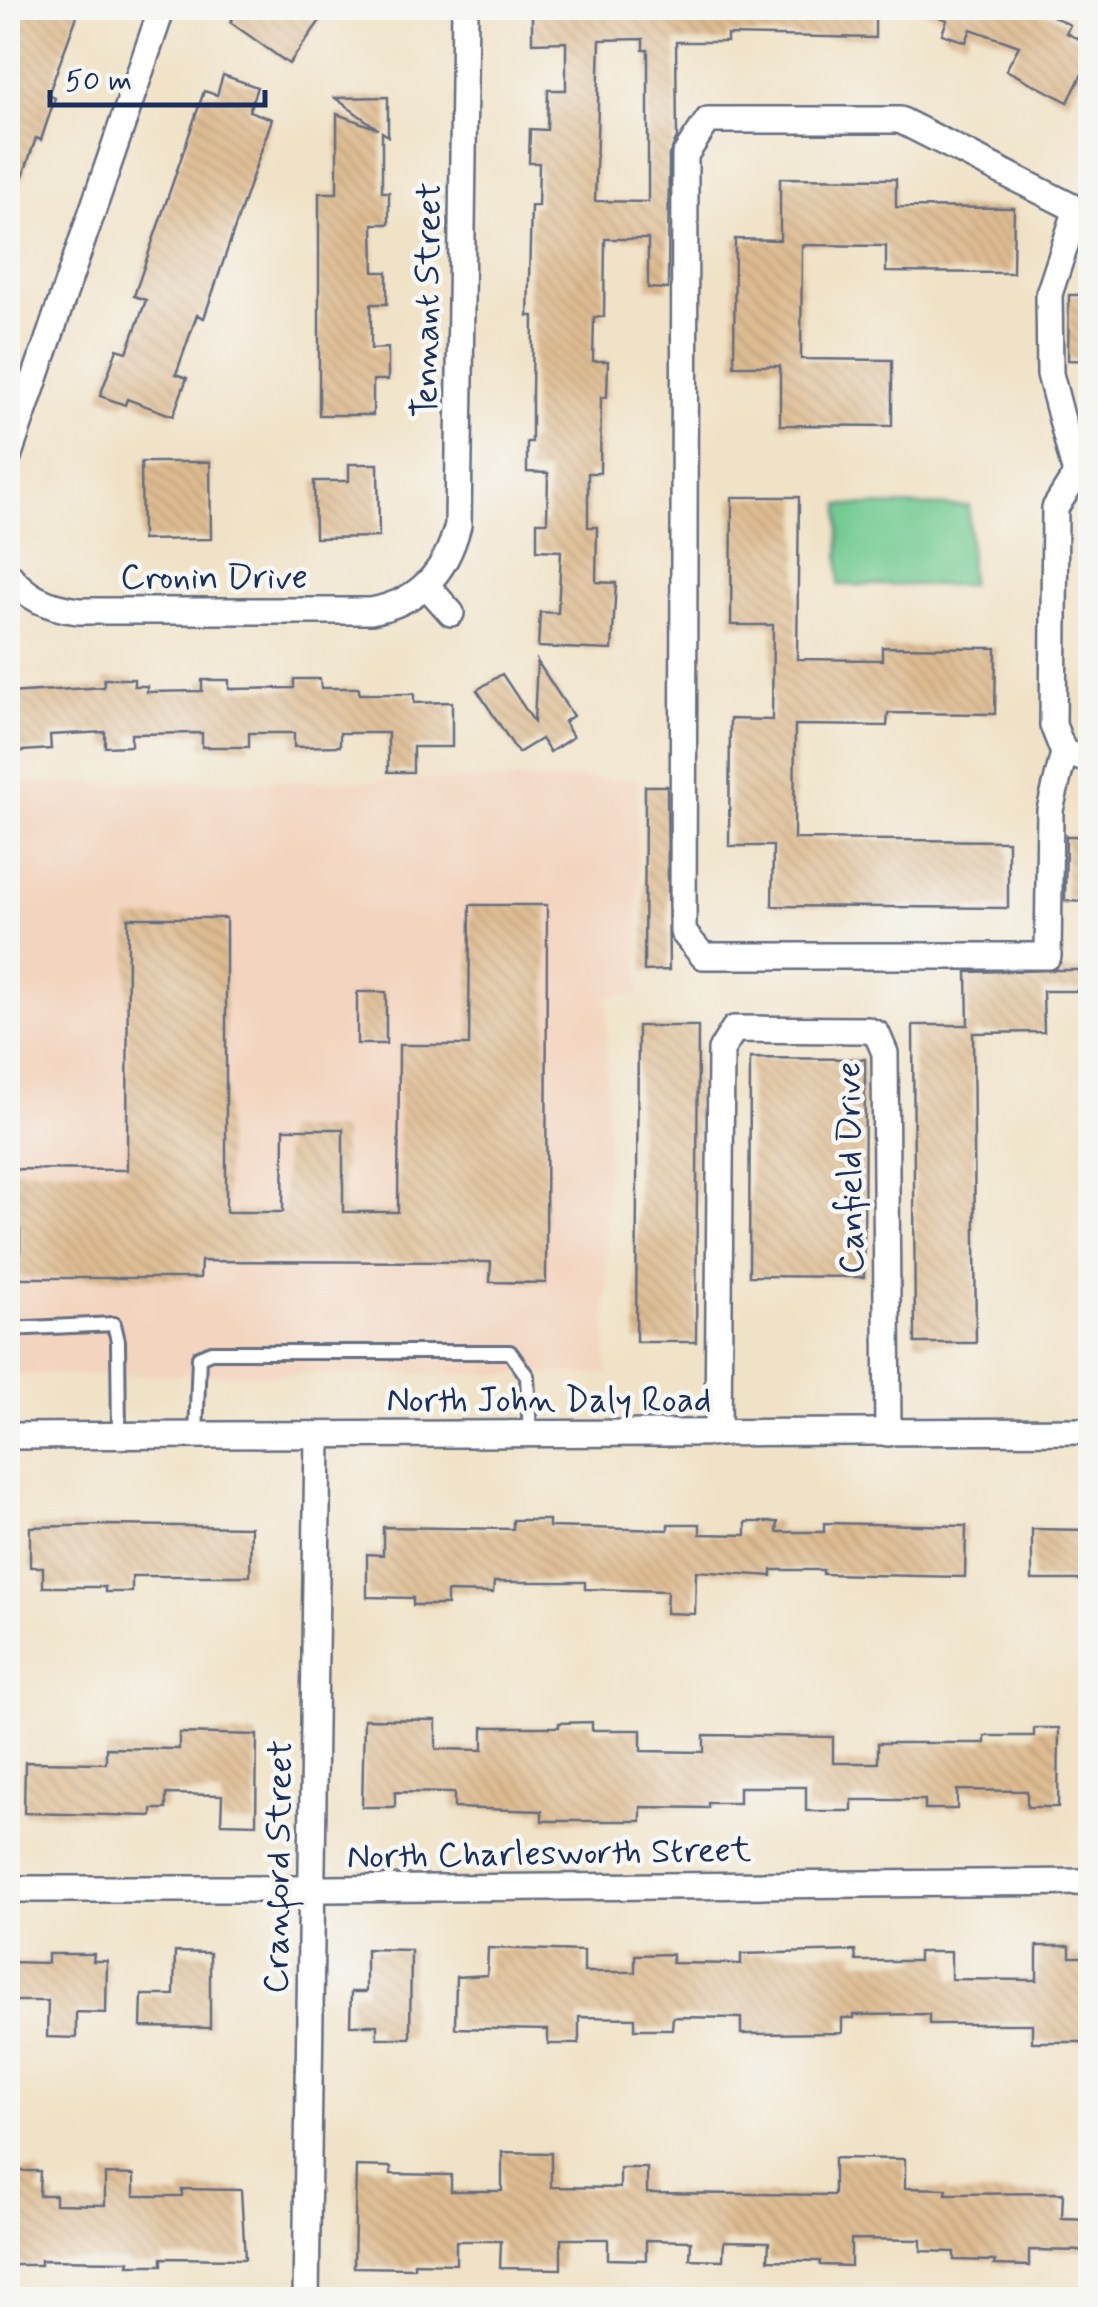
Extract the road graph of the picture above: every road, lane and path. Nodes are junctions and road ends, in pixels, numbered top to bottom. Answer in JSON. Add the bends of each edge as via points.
{"nodes":[{"id":1,"x":162,"y":8,"type":"edge"},
{"id":2,"x":464,"y":8,"type":"edge"},
{"id":3,"x":1084,"y":213,"type":"edge"},
{"id":4,"x":8,"y":457,"type":"edge"},
{"id":5,"x":1083,"y":463,"type":"edge"},
{"id":6,"x":8,"y":575,"type":"edge"},
{"id":7,"x":427,"y":586,"type":"junction"},
{"id":8,"x":451,"y":613,"type":"dead end"},
{"id":9,"x":1064,"y":753,"type":"junction"},
{"id":10,"x":1090,"y":760,"type":"edge"},
{"id":11,"x":8,"y":1328,"type":"edge"},
{"id":12,"x":1090,"y":1431,"type":"edge"},
{"id":13,"x":718,"y":1433,"type":"junction"},
{"id":14,"x":888,"y":1433,"type":"junction"},
{"id":15,"x":530,"y":1434,"type":"junction"},
{"id":16,"x":8,"y":1436,"type":"edge"},
{"id":17,"x":119,"y":1436,"type":"junction"},
{"id":18,"x":196,"y":1436,"type":"junction"},
{"id":19,"x":318,"y":1436,"type":"junction"},
{"id":20,"x":1090,"y":1882,"type":"edge"},
{"id":21,"x":8,"y":1889,"type":"edge"},
{"id":22,"x":312,"y":1889,"type":"junction"},
{"id":23,"x":306,"y":2300,"type":"edge"}],
"edges":[{"from":1,"to":4,"type":"street"},
{"from":2,"to":7,"type":"street","name":"Tennant Street","via":[[458,526],[450,553]]},
{"from":3,"to":5,"type":"street","via":[[1049,294],[1050,374]]},
{"from":3,"to":9,"type":"street","via":[[900,120],[708,120],[685,155],[684,932],[702,956],[1048,956],[1050,810]]},
{"from":5,"to":9,"type":"street","via":[[1055,508],[1053,725]]},
{"from":6,"to":7,"type":"street","name":"Cronin Drive","via":[[35,600],[78,612],[371,611],[404,602]]},
{"from":7,"to":8,"type":"street"},
{"from":9,"to":10,"type":"street"},
{"from":11,"to":17,"type":"lane","via":[[114,1324]]},
{"from":12,"to":14,"type":"street","name":"North John Daly Road"},
{"from":13,"to":14,"type":"street","name":"North John Daly Road"},
{"from":13,"to":14,"type":"street","name":"Canfield Drive","via":[[721,1050],[734,1029],[867,1030],[877,1034],[885,1053]]},
{"from":13,"to":15,"type":"street","name":"North John Daly Road"},
{"from":15,"to":18,"type":"lane","via":[[527,1376],[510,1352],[211,1352],[199,1358]]},
{"from":15,"to":19,"type":"street","name":"North John Daly Road"},
{"from":16,"to":17,"type":"street","name":"North John Daly Road"},
{"from":17,"to":18,"type":"street","name":"North John Daly Road"},
{"from":18,"to":19,"type":"street","name":"North John Daly Road"},
{"from":19,"to":22,"type":"street","name":"Cranford Street"},
{"from":20,"to":22,"type":"street","name":"North Charlesworth Street"},
{"from":21,"to":22,"type":"street","name":"North Charlesworth Street"},
{"from":22,"to":23,"type":"street","name":"Cranford Street"}]}
